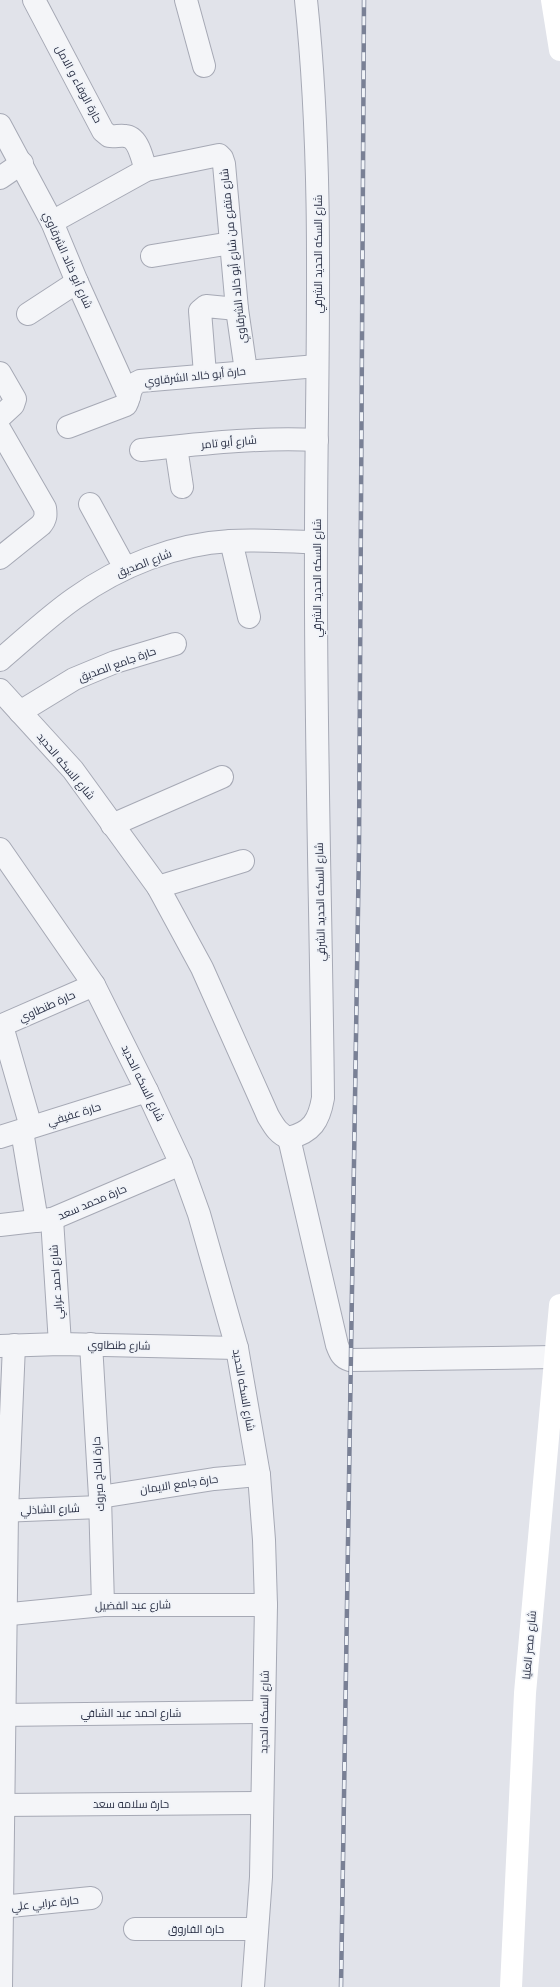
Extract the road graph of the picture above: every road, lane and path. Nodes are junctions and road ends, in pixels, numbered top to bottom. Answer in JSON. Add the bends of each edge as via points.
{"nodes":[{"id":1,"x":34,"y":0,"type":"edge"},
{"id":2,"x":186,"y":0,"type":"edge"},
{"id":3,"x":306,"y":0,"type":"edge"},
{"id":4,"x":552,"y":0,"type":"edge"},
{"id":5,"x":560,"y":50,"type":"edge"},
{"id":6,"x":204,"y":66,"type":"dead end"},
{"id":7,"x":0,"y":125,"type":"edge"},
{"id":8,"x":22,"y":163,"type":"junction"},
{"id":9,"x":146,"y":170,"type":"junction"},
{"id":10,"x":0,"y":178,"type":"edge"},
{"id":11,"x":52,"y":222,"type":"junction"},
{"id":12,"x":231,"y":243,"type":"junction"},
{"id":13,"x":152,"y":256,"type":"dead end"},
{"id":14,"x":77,"y":282,"type":"junction"},
{"id":15,"x":237,"y":309,"type":"junction"},
{"id":16,"x":28,"y":314,"type":"dead end"},
{"id":17,"x":317,"y":366,"type":"junction"},
{"id":18,"x":246,"y":371,"type":"junction"},
{"id":19,"x":0,"y":373,"type":"edge"},
{"id":20,"x":205,"y":374,"type":"junction"},
{"id":21,"x":129,"y":397,"type":"junction"},
{"id":22,"x":0,"y":417,"type":"edge"},
{"id":23,"x":68,"y":427,"type":"dead end"},
{"id":24,"x":0,"y":431,"type":"edge"},
{"id":25,"x":317,"y":440,"type":"junction"},
{"id":26,"x":176,"y":447,"type":"junction"},
{"id":27,"x":141,"y":450,"type":"dead end"},
{"id":28,"x":182,"y":487,"type":"dead end"},
{"id":29,"x":90,"y":504,"type":"dead end"},
{"id":30,"x":231,"y":541,"type":"junction"},
{"id":31,"x":316,"y":542,"type":"junction"},
{"id":32,"x":0,"y":558,"type":"edge"},
{"id":33,"x":124,"y":568,"type":"junction"},
{"id":34,"x":249,"y":617,"type":"dead end"},
{"id":35,"x":174,"y":644,"type":"dead end"},
{"id":36,"x":0,"y":660,"type":"edge"},
{"id":37,"x":0,"y":690,"type":"edge"},
{"id":38,"x":20,"y":712,"type":"junction"},
{"id":39,"x":222,"y":777,"type":"dead end"},
{"id":40,"x":112,"y":825,"type":"junction"},
{"id":41,"x":0,"y":849,"type":"edge"},
{"id":42,"x":243,"y":861,"type":"dead end"},
{"id":43,"x":158,"y":887,"type":"junction"},
{"id":44,"x":94,"y":985,"type":"junction"},
{"id":45,"x":1,"y":1026,"type":"edge"},
{"id":46,"x":147,"y":1091,"type":"junction"},
{"id":47,"x":27,"y":1129,"type":"junction"},
{"id":48,"x":0,"y":1137,"type":"edge"},
{"id":49,"x":289,"y":1138,"type":"junction"},
{"id":50,"x":181,"y":1164,"type":"junction"},
{"id":51,"x":44,"y":1220,"type":"junction"},
{"id":52,"x":0,"y":1225,"type":"edge"},
{"id":53,"x":560,"y":1305,"type":"edge"},
{"id":54,"x":60,"y":1344,"type":"junction"},
{"id":55,"x":90,"y":1344,"type":"junction"},
{"id":56,"x":7,"y":1346,"type":"edge"},
{"id":57,"x":237,"y":1348,"type":"junction"},
{"id":58,"x":555,"y":1357,"type":"junction"},
{"id":59,"x":259,"y":1475,"type":"junction"},
{"id":60,"x":100,"y":1502,"type":"junction"},
{"id":61,"x":4,"y":1511,"type":"edge"},
{"id":62,"x":266,"y":1604,"type":"junction"},
{"id":63,"x":103,"y":1605,"type":"junction"},
{"id":64,"x":3,"y":1615,"type":"edge"},
{"id":65,"x":263,"y":1712,"type":"junction"},
{"id":66,"x":2,"y":1714,"type":"edge"},
{"id":67,"x":262,"y":1803,"type":"junction"},
{"id":68,"x":1,"y":1805,"type":"edge"},
{"id":69,"x":91,"y":1898,"type":"dead end"},
{"id":70,"x":1,"y":1907,"type":"edge"},
{"id":71,"x":135,"y":1929,"type":"dead end"},
{"id":72,"x":257,"y":1929,"type":"junction"},
{"id":73,"x":1,"y":1987,"type":"edge"},
{"id":74,"x":253,"y":1987,"type":"edge"},
{"id":75,"x":511,"y":1987,"type":"edge"}],
"edges":[{"from":1,"to":9,"type":"street","name":"حارة الوفاء و الامل","via":[[103,131],[109,136],[132,138],[137,144]]},
{"from":2,"to":6,"type":"street"},
{"from":3,"to":17,"type":"street","name":"شارع السكه الحديد الشرقي","via":[[317,148]]},
{"from":4,"to":5,"type":"street"},
{"from":7,"to":8,"type":"street","name":"شارع أبو خالد الشرقاوي"},
{"from":8,"to":10,"type":"street"},
{"from":8,"to":11,"type":"street","name":"شارع أبو خالد الشرقاوي"},
{"from":9,"to":11,"type":"street","name":"شارع متفرع من شارع أبو خالد الشرقاوي"},
{"from":9,"to":12,"type":"street","name":"شارع متفرع من شارع أبو خالد الشرقاوي","via":[[219,156],[224,164]]},
{"from":11,"to":14,"type":"street","name":"شارع أبو خالد الشرقاوي"},
{"from":12,"to":13,"type":"street"},
{"from":12,"to":15,"type":"street","name":"شارع متفرع من شارع أبو خالد الشرقاوي"},
{"from":14,"to":16,"type":"street"},
{"from":14,"to":21,"type":"street","name":"شارع أبو خالد الشرقاوي"},
{"from":15,"to":18,"type":"street","name":"شارع متفرع من شارع أبو خالد الشرقاوي"},
{"from":15,"to":20,"type":"street","via":[[206,306],[200,311]]},
{"from":17,"to":18,"type":"street","name":"حارة أبو خالد الشرقاوي"},
{"from":17,"to":25,"type":"street","name":"شارع السكه الحديد الشرقي"},
{"from":18,"to":20,"type":"street","name":"حارة أبو خالد الشرقاوي"},
{"from":19,"to":22,"type":"street","via":[[15,399],[13,405]]},
{"from":20,"to":21,"type":"street","name":"حارة أبو خالد الشرقاوي","via":[[140,381],[134,383]]},
{"from":21,"to":23,"type":"street","name":"حارة أبو خالد الشرقاوي","via":[[126,405]]},
{"from":24,"to":32,"type":"street","via":[[45,508],[46,520]]},
{"from":25,"to":26,"type":"street","name":"شارع أبو تامر","via":[[235,440]]},
{"from":25,"to":31,"type":"street","name":"شارع السكه الحديد الشرقي"},
{"from":26,"to":27,"type":"street","name":"شارع أبو تامر"},
{"from":26,"to":28,"type":"street"},
{"from":29,"to":33,"type":"street"},
{"from":30,"to":31,"type":"street","name":"شارع الصديق"},
{"from":30,"to":33,"type":"street","name":"شارع الصديق","via":[[194,546]]},
{"from":30,"to":34,"type":"street"},
{"from":31,"to":49,"type":"street","name":"شارع السكه الحديد الشرقي","via":[[323,1098],[320,1115],[315,1122],[307,1131]]},
{"from":33,"to":36,"type":"street","name":"شارع الصديق","via":[[74,598]]},
{"from":35,"to":38,"type":"street","name":"حارة جامع الصديق","via":[[115,662],[74,679]]},
{"from":37,"to":38,"type":"street","name":"شارع السكه الحديد"},
{"from":38,"to":40,"type":"street","name":"شارع السكه الحديد","via":[[73,770]]},
{"from":39,"to":40,"type":"street"},
{"from":40,"to":43,"type":"street","name":"شارع السكه الحديد"},
{"from":41,"to":44,"type":"street","name":"شارع السكه الحديد"},
{"from":42,"to":43,"type":"street"},
{"from":43,"to":49,"type":"street","name":"شارع السكه الحديد","via":[[202,968],[268,1116],[275,1129]]},
{"from":44,"to":45,"type":"street","name":"حارة طنطاوي"},
{"from":44,"to":46,"type":"street","name":"شارع السكه الحديد"},
{"from":45,"to":47,"type":"street","name":"شارع احمد عرابي"},
{"from":46,"to":47,"type":"street","name":"حارة عفيفي"},
{"from":46,"to":50,"type":"street","name":"شارع السكه الحديد"},
{"from":47,"to":48,"type":"street","name":"حارة عفيفي"},
{"from":47,"to":51,"type":"street","name":"شارع احمد عرابي"},
{"from":49,"to":58,"type":"street","via":[[337,1344],[345,1359]]},
{"from":50,"to":51,"type":"street","name":"حارة محمد سعد"},
{"from":50,"to":57,"type":"street","name":"شارع السكه الحديد","via":[[199,1214]]},
{"from":51,"to":52,"type":"street","name":"حارة محمد سعد"},
{"from":51,"to":54,"type":"street","name":"شارع احمد عرابي"},
{"from":53,"to":58,"type":"street","name":"شارع مصر العليا"},
{"from":54,"to":55,"type":"street","name":"شارع طنطاوي"},
{"from":54,"to":56,"type":"street","name":"شارع طنطاوي"},
{"from":55,"to":57,"type":"street","name":"شارع طنطاوي"},
{"from":55,"to":60,"type":"street","name":"حارة الحاج مبروك"},
{"from":56,"to":61,"type":"street"},
{"from":57,"to":59,"type":"street","name":"شارع السكه الحديد"},
{"from":58,"to":75,"type":"street","name":"شارع مصر العليا","via":[[525,1693]]},
{"from":59,"to":60,"type":"street","name":"حارة جامع الايمان","via":[[214,1479]]},
{"from":59,"to":62,"type":"street","name":"شارع السكه الحديد"},
{"from":60,"to":61,"type":"street","name":"شارع الشاذلي"},
{"from":60,"to":63,"type":"street","name":"حارة الحاج مبروك"},
{"from":61,"to":64,"type":"street"},
{"from":62,"to":63,"type":"street","name":"شارع عبد الفضيل"},
{"from":62,"to":65,"type":"street","name":"شارع السكه الحديد"},
{"from":63,"to":64,"type":"street","name":"شارع عبد الفضيل"},
{"from":64,"to":66,"type":"street"},
{"from":65,"to":66,"type":"street","name":"شارع احمد عبد الشافي"},
{"from":65,"to":67,"type":"street","name":"شارع السكه الحديد"},
{"from":66,"to":68,"type":"street"},
{"from":67,"to":68,"type":"street","name":"حارة سلامه سعد"},
{"from":67,"to":72,"type":"street","name":"شارع السكه الحديد","via":[[262,1877]]},
{"from":68,"to":70,"type":"street"},
{"from":69,"to":70,"type":"street","name":"حارة عرابي علي"},
{"from":70,"to":73,"type":"street"},
{"from":71,"to":72,"type":"street","name":"حارة الفاروق"},
{"from":72,"to":74,"type":"street","name":"شارع السكه الحديد"}]}
